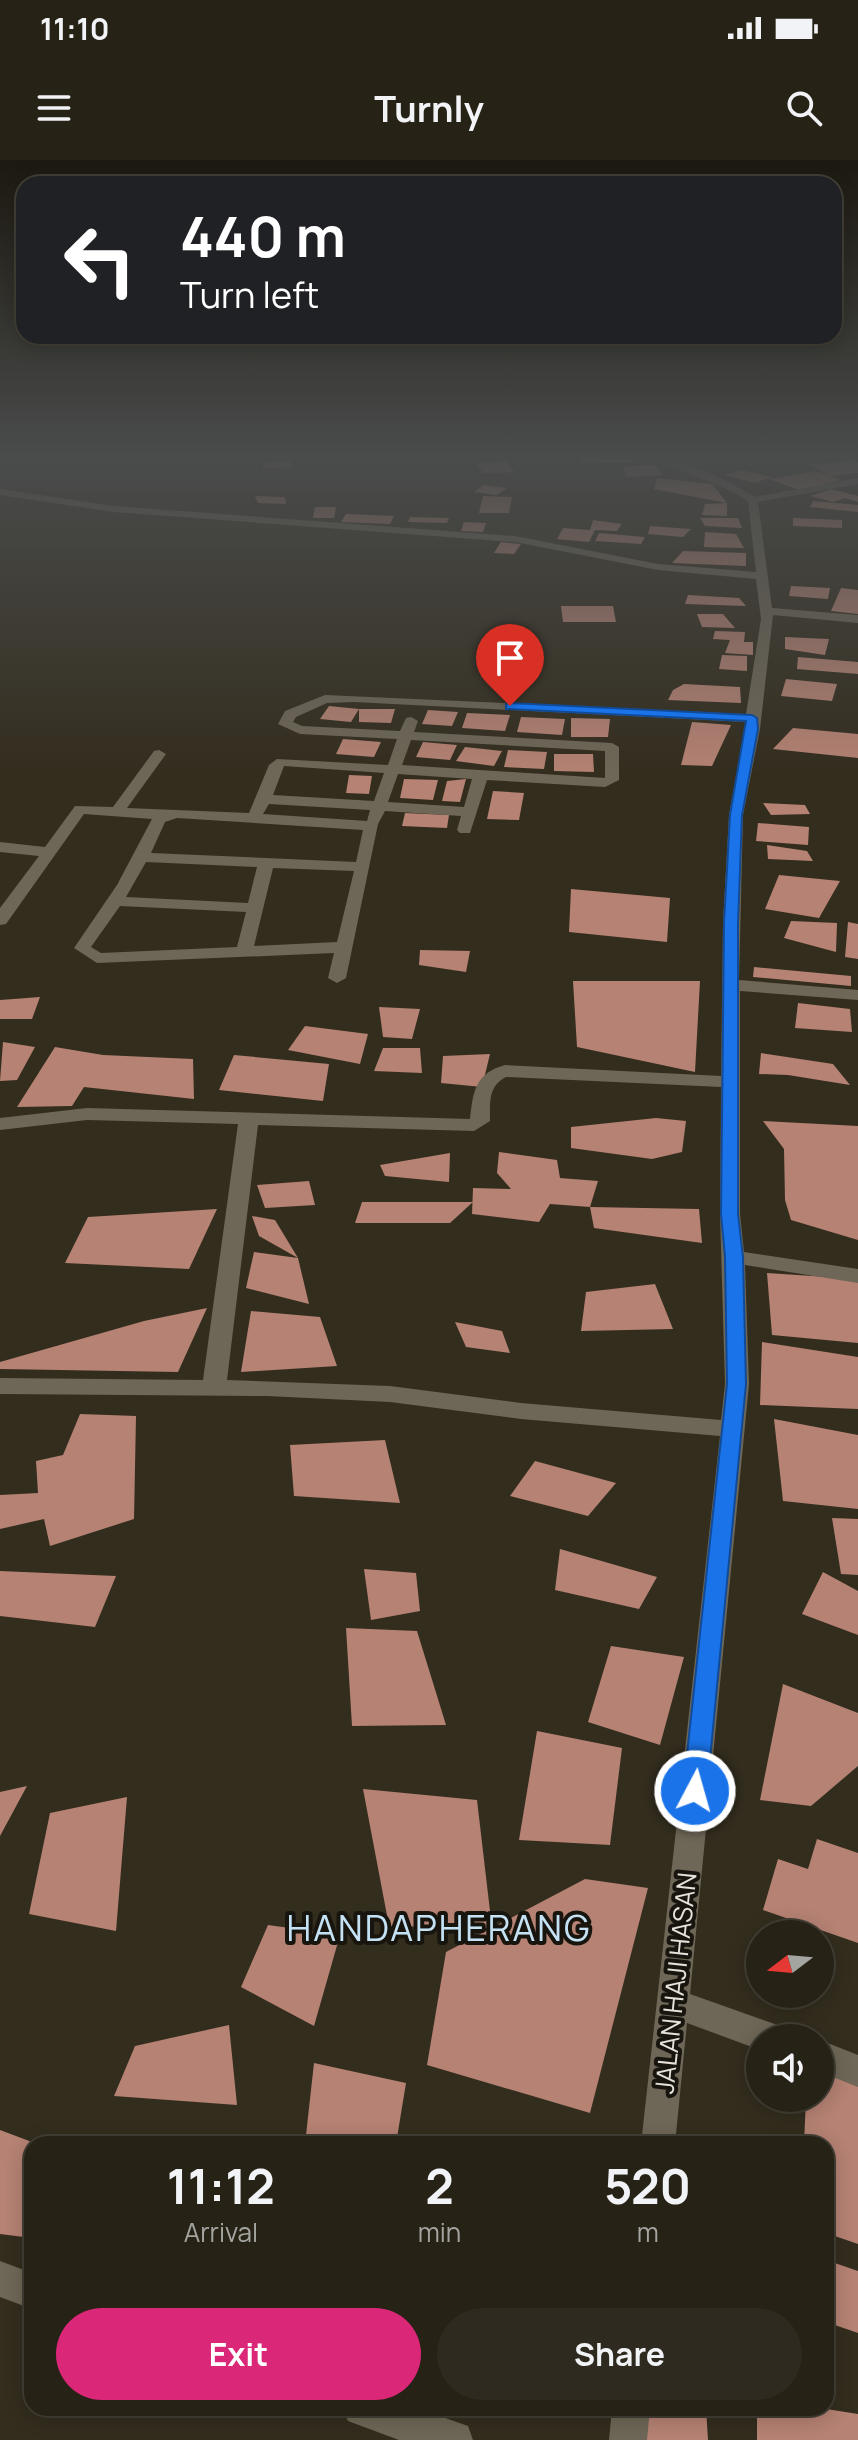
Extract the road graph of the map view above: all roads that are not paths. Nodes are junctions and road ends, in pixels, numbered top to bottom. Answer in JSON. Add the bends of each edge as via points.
{"nodes":[{"id":1,"x":635,"y":562,"type":"edge"},
{"id":2,"x":760,"y":562,"type":"edge"},
{"id":3,"x":762,"y":576,"type":"junction"},
{"id":4,"x":767,"y":611,"type":"junction"},
{"id":5,"x":858,"y":619,"type":"edge"},
{"id":6,"x":419,"y":702,"type":"junction"},
{"id":7,"x":752,"y":718,"type":"junction"},
{"id":8,"x":407,"y":733,"type":"junction"},
{"id":9,"x":159,"y":754,"type":"dead end"},
{"id":10,"x":395,"y":768,"type":"junction"},
{"id":11,"x":481,"y":774,"type":"junction"},
{"id":12,"x":264,"y":799,"type":"junction"},
{"id":13,"x":378,"y":806,"type":"junction"},
{"id":14,"x":117,"y":812,"type":"junction"},
{"id":15,"x":469,"y":812,"type":"junction"},
{"id":16,"x":164,"y":815,"type":"junction"},
{"id":17,"x":253,"y":820,"type":"junction"},
{"id":18,"x":372,"y":826,"type":"junction"},
{"id":19,"x":465,"y":830,"type":"dead end"},
{"id":20,"x":0,"y":847,"type":"edge"},
{"id":21,"x":49,"y":852,"type":"junction"},
{"id":22,"x":143,"y":857,"type":"junction"},
{"id":23,"x":266,"y":862,"type":"junction"},
{"id":24,"x":363,"y":867,"type":"junction"},
{"id":25,"x":0,"y":884,"type":"edge"},
{"id":26,"x":24,"y":887,"type":"junction"},
{"id":27,"x":117,"y":901,"type":"junction"},
{"id":28,"x":255,"y":908,"type":"junction"},
{"id":29,"x":0,"y":920,"type":"edge"},
{"id":30,"x":344,"y":947,"type":"junction"},
{"id":31,"x":245,"y":949,"type":"junction"},
{"id":32,"x":337,"y":978,"type":"dead end"},
{"id":33,"x":731,"y":985,"type":"junction"},
{"id":34,"x":858,"y":995,"type":"edge"},
{"id":35,"x":730,"y":1082,"type":"junction"},
{"id":36,"x":249,"y":1118,"type":"junction"},
{"id":37,"x":0,"y":1124,"type":"edge"},
{"id":38,"x":734,"y":1257,"type":"junction"},
{"id":39,"x":858,"y":1276,"type":"edge"},
{"id":40,"x":0,"y":1386,"type":"edge"},
{"id":41,"x":214,"y":1387,"type":"junction"},
{"id":42,"x":732,"y":1429,"type":"junction"},
{"id":43,"x":673,"y":2003,"type":"junction"},
{"id":44,"x":746,"y":2029,"type":"edge"},
{"id":45,"x":834,"y":2062,"type":"edge"},
{"id":46,"x":858,"y":2071,"type":"edge"},
{"id":47,"x":659,"y":2136,"type":"edge"},
{"id":48,"x":0,"y":2279,"type":"edge"},
{"id":49,"x":24,"y":2288,"type":"edge"},
{"id":50,"x":384,"y":2416,"type":"edge"},
{"id":51,"x":630,"y":2416,"type":"edge"},
{"id":52,"x":454,"y":2440,"type":"edge"},
{"id":53,"x":628,"y":2440,"type":"edge"}],
"edges":[{"from":1,"to":3,"type":"street"},
{"from":2,"to":3,"type":"street","name":"JALAN HAJI HASAN"},
{"from":3,"to":4,"type":"street","name":"JALAN HAJI HASAN"},
{"from":4,"to":5,"type":"street"},
{"from":4,"to":7,"type":"street","name":"JALAN HAJI HASAN"},
{"from":6,"to":7,"type":"street"},
{"from":6,"to":8,"type":"street"},
{"from":6,"to":8,"type":"street","via":[[325,699],[290,714],[285,724],[300,730]]},
{"from":7,"to":33,"type":"street","name":"JALAN HAJI HASAN","via":[[736,815]]},
{"from":8,"to":10,"type":"street"},
{"from":8,"to":11,"type":"street","via":[[612,747],[612,780],[605,783]]},
{"from":9,"to":14,"type":"street"},
{"from":10,"to":11,"type":"street"},
{"from":10,"to":12,"type":"street","via":[[282,762],[276,765]]},
{"from":10,"to":13,"type":"street"},
{"from":11,"to":15,"type":"street"},
{"from":12,"to":13,"type":"street"},
{"from":12,"to":17,"type":"street"},
{"from":13,"to":15,"type":"street"},
{"from":13,"to":18,"type":"street"},
{"from":14,"to":16,"type":"street"},
{"from":14,"to":21,"type":"street","via":[[80,809]]},
{"from":15,"to":19,"type":"street"},
{"from":16,"to":17,"type":"street"},
{"from":16,"to":22,"type":"street"},
{"from":17,"to":18,"type":"street"},
{"from":18,"to":24,"type":"street"},
{"from":20,"to":21,"type":"street"},
{"from":21,"to":26,"type":"street"},
{"from":22,"to":23,"type":"street"},
{"from":22,"to":27,"type":"street"},
{"from":23,"to":24,"type":"street"},
{"from":23,"to":28,"type":"street"},
{"from":24,"to":30,"type":"street"},
{"from":25,"to":26,"type":"street"},
{"from":26,"to":29,"type":"street"},
{"from":27,"to":28,"type":"street"},
{"from":27,"to":31,"type":"street","via":[[82,948],[97,958]]},
{"from":28,"to":31,"type":"street"},
{"from":30,"to":31,"type":"street"},
{"from":30,"to":32,"type":"street"},
{"from":33,"to":34,"type":"street"},
{"from":33,"to":35,"type":"street","name":"JALAN HAJI HASAN"},
{"from":35,"to":36,"type":"street","via":[[505,1071],[482,1087],[480,1121],[474,1125]]},
{"from":35,"to":38,"type":"street","name":"JALAN HAJI HASAN"},
{"from":36,"to":37,"type":"street","via":[[87,1114]]},
{"from":36,"to":41,"type":"street"},
{"from":38,"to":39,"type":"street"},
{"from":38,"to":42,"type":"street","name":"JALAN HAJI HASAN","via":[[737,1384]]},
{"from":40,"to":41,"type":"street"},
{"from":41,"to":42,"type":"street","via":[[390,1394]]},
{"from":42,"to":43,"type":"street","name":"JALAN HAJI HASAN"},
{"from":43,"to":44,"type":"street"},
{"from":43,"to":47,"type":"street","name":"JALAN HAJI HASAN"},
{"from":45,"to":46,"type":"street"},
{"from":48,"to":49,"type":"street"},
{"from":50,"to":52,"type":"street"},
{"from":51,"to":53,"type":"street"}]}
